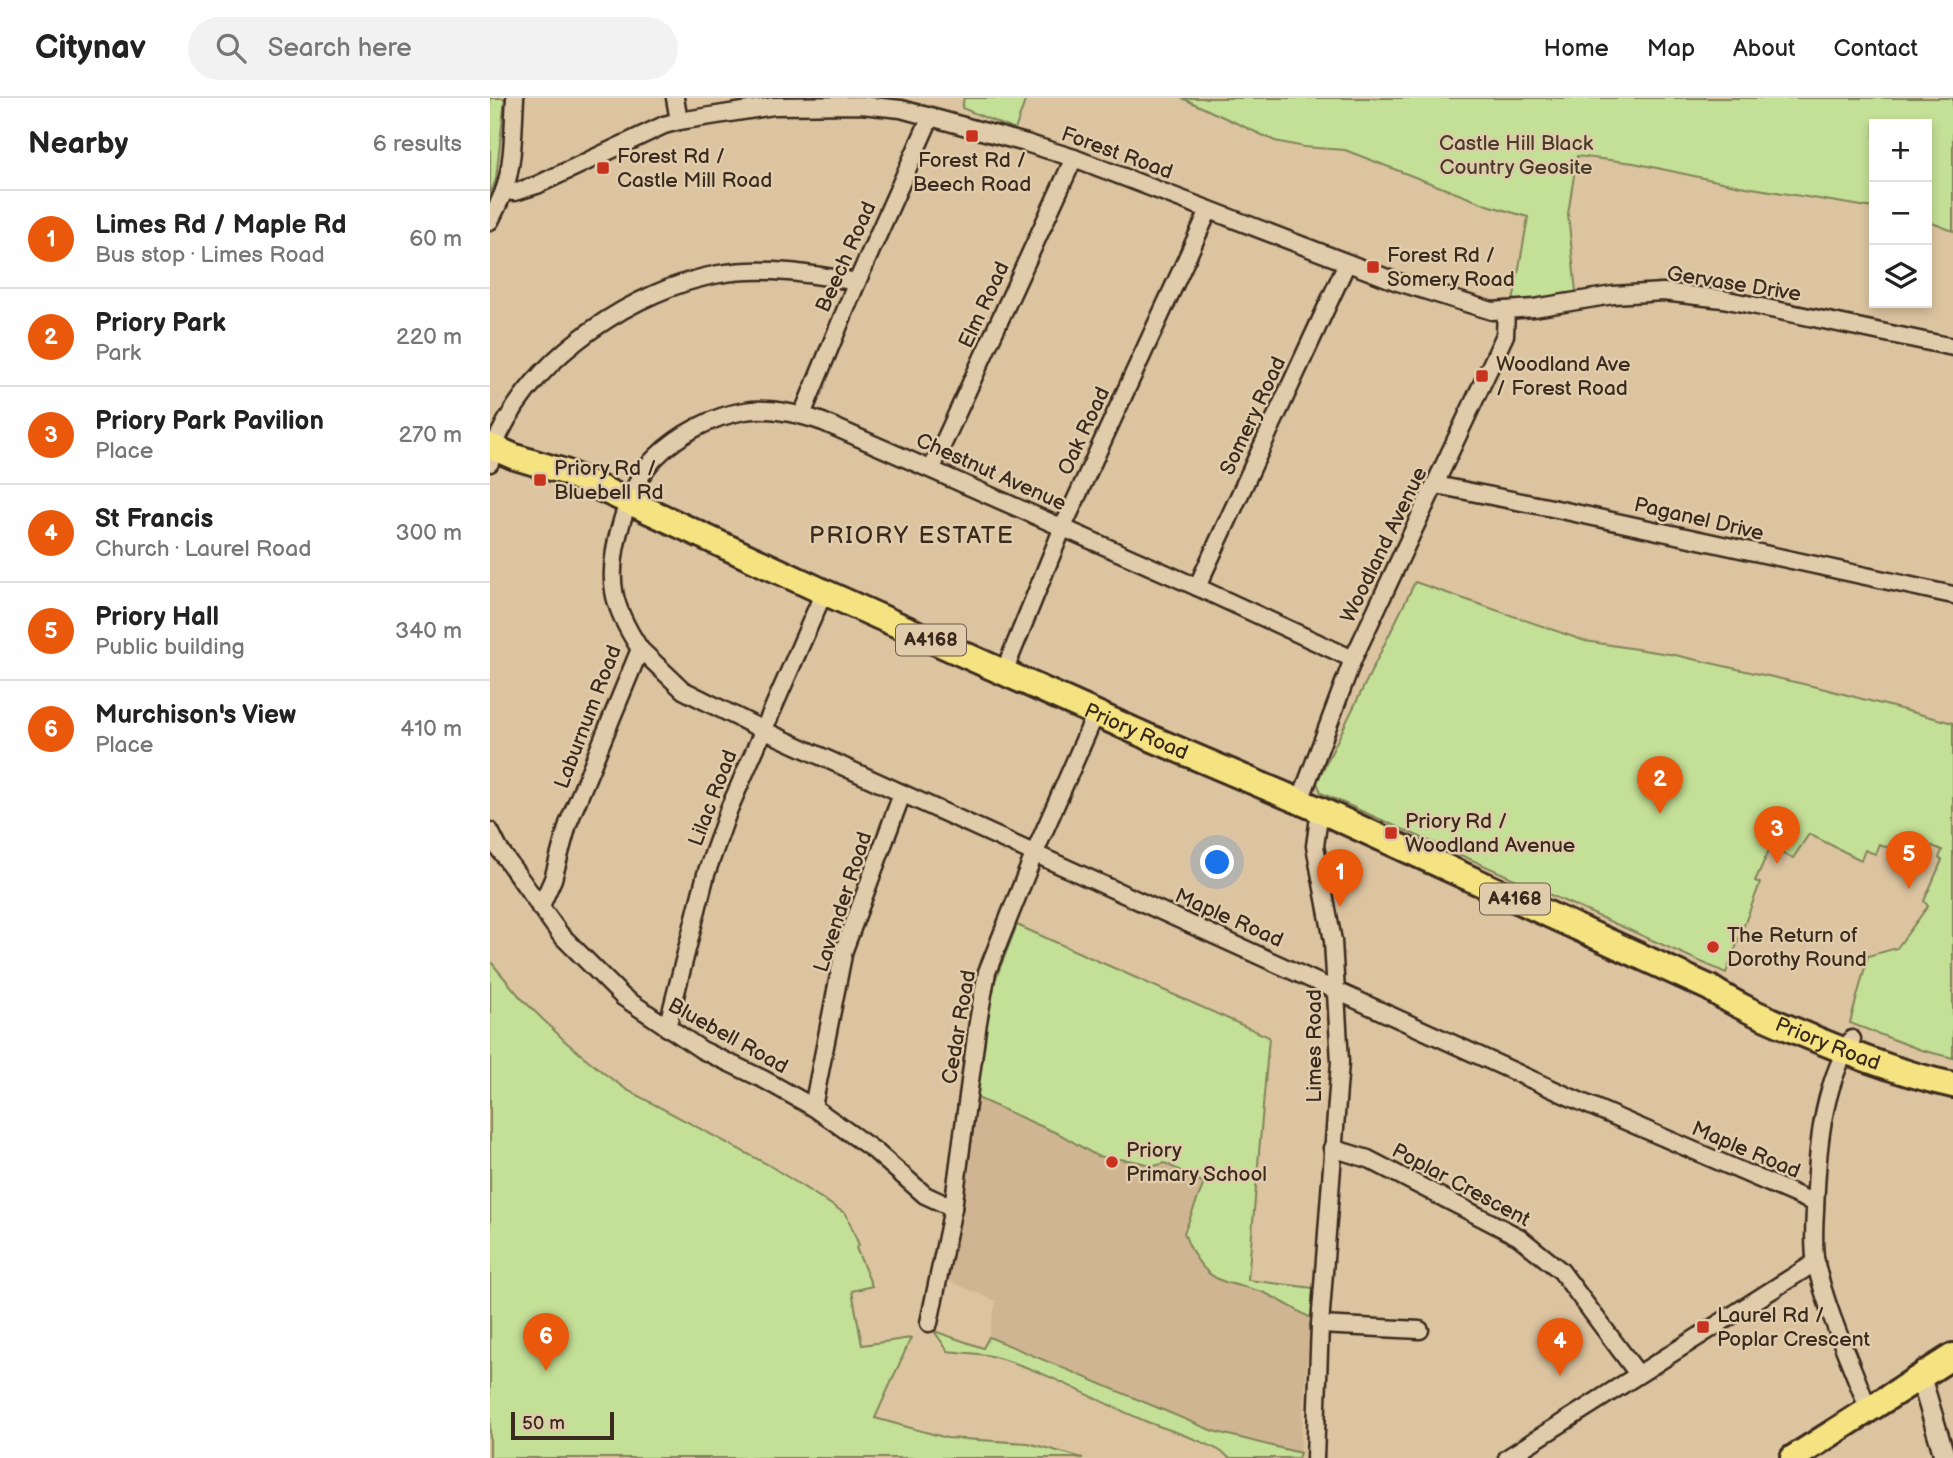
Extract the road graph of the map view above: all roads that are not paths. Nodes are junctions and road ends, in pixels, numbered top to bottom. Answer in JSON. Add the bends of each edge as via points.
{"nodes":[{"id":1,"x":515,"y":98,"type":"edge"},
{"id":2,"x":675,"y":98,"type":"edge"},
{"id":3,"x":931,"y":116,"type":"junction"},
{"id":4,"x":679,"y":121,"type":"junction"},
{"id":5,"x":1074,"y":158,"type":"junction"},
{"id":6,"x":504,"y":191,"type":"junction"},
{"id":7,"x":1209,"y":210,"type":"junction"},
{"id":8,"x":490,"y":221,"type":"edge"},
{"id":9,"x":1347,"y":263,"type":"junction"},
{"id":10,"x":857,"y":282,"type":"junction"},
{"id":11,"x":1506,"y":310,"type":"junction"},
{"id":12,"x":1953,"y":347,"type":"edge"},
{"id":13,"x":802,"y":415,"type":"junction"},
{"id":14,"x":493,"y":444,"type":"edge"},
{"id":15,"x":932,"y":468,"type":"junction"},
{"id":16,"x":565,"y":472,"type":"junction"},
{"id":17,"x":1436,"y":485,"type":"junction"},
{"id":18,"x":630,"y":501,"type":"junction"},
{"id":19,"x":1063,"y":527,"type":"junction"},
{"id":20,"x":1197,"y":587,"type":"junction"},
{"id":21,"x":824,"y":592,"type":"junction"},
{"id":22,"x":1953,"y":595,"type":"edge"},
{"id":23,"x":640,"y":649,"type":"junction"},
{"id":24,"x":1353,"y":659,"type":"junction"},
{"id":25,"x":1004,"y":672,"type":"junction"},
{"id":26,"x":1096,"y":713,"type":"junction"},
{"id":27,"x":763,"y":730,"type":"junction"},
{"id":28,"x":902,"y":794,"type":"junction"},
{"id":29,"x":1310,"y":806,"type":"junction"},
{"id":30,"x":490,"y":831,"type":"edge"},
{"id":31,"x":1035,"y":852,"type":"junction"},
{"id":32,"x":540,"y":908,"type":"junction"},
{"id":33,"x":1710,"y":988,"type":"junction"},
{"id":34,"x":1336,"y":989,"type":"junction"},
{"id":35,"x":667,"y":1028,"type":"junction"},
{"id":36,"x":1848,"y":1046,"type":"junction"},
{"id":37,"x":1953,"y":1071,"type":"edge"},
{"id":38,"x":1953,"y":1085,"type":"edge"},
{"id":39,"x":813,"y":1107,"type":"junction"},
{"id":40,"x":1332,"y":1148,"type":"junction"},
{"id":41,"x":1815,"y":1203,"type":"junction"},
{"id":42,"x":953,"y":1208,"type":"junction"},
{"id":43,"x":1816,"y":1262,"type":"junction"},
{"id":44,"x":929,"y":1323,"type":"dead end"},
{"id":45,"x":1320,"y":1325,"type":"junction"},
{"id":46,"x":1420,"y":1330,"type":"dead end"},
{"id":47,"x":1953,"y":1356,"type":"edge"},
{"id":48,"x":1638,"y":1374,"type":"junction"},
{"id":49,"x":1920,"y":1378,"type":"junction"},
{"id":50,"x":1869,"y":1411,"type":"junction"},
{"id":51,"x":1315,"y":1458,"type":"edge"},
{"id":52,"x":1507,"y":1458,"type":"edge"},
{"id":53,"x":1793,"y":1458,"type":"edge"},
{"id":54,"x":1945,"y":1458,"type":"edge"}],
"edges":[{"from":1,"to":6,"type":"street"},
{"from":2,"to":4,"type":"street"},
{"from":3,"to":4,"type":"street","name":"Forest Road","via":[[861,105],[774,106]]},
{"from":3,"to":5,"type":"street","name":"Forest Road"},
{"from":3,"to":10,"type":"street","name":"Beech Road"},
{"from":4,"to":6,"type":"street","name":"Forest Road","via":[[537,185]]},
{"from":5,"to":7,"type":"street","name":"Forest Road"},
{"from":5,"to":15,"type":"street","name":"Elm Road"},
{"from":6,"to":8,"type":"street"},
{"from":7,"to":9,"type":"street","name":"Forest Road"},
{"from":7,"to":19,"type":"street","name":"Oak Road"},
{"from":9,"to":11,"type":"street","name":"Forest Road","via":[[1458,303],[1492,312]]},
{"from":9,"to":20,"type":"street","name":"Somery Road"},
{"from":10,"to":13,"type":"street","name":"Beech Road"},
{"from":10,"to":14,"type":"street","via":[[769,271],[721,274],[681,283],[643,299],[566,351],[527,391]]},
{"from":11,"to":12,"type":"street","name":"Gervase Drive","via":[[1663,292],[1723,299]]},
{"from":11,"to":17,"type":"street","name":"Woodland Avenue","via":[[1505,335]]},
{"from":13,"to":15,"type":"street","name":"Chestnut Avenue"},
{"from":13,"to":18,"type":"street","name":"Chestnut Avenue","via":[[746,411],[699,427],[654,458]]},
{"from":14,"to":16,"type":"main road","name":"Priory Road","number":"A4168","via":[[529,462]]},
{"from":14,"to":16,"type":"main road","name":"Priory Road","number":"A4168","via":[[522,443]]},
{"from":15,"to":19,"type":"street","name":"Chestnut Avenue"},
{"from":16,"to":18,"type":"main road","name":"Priory Road","number":"A4168"},
{"from":17,"to":22,"type":"street","name":"Paganel Drive"},
{"from":17,"to":24,"type":"street","name":"Woodland Avenue"},
{"from":18,"to":21,"type":"main road","name":"Priory Road","number":"A4168"},
{"from":18,"to":23,"type":"street","name":"Laburnum Road","via":[[618,531],[614,591]]},
{"from":19,"to":20,"type":"street","name":"Chestnut Avenue"},
{"from":19,"to":25,"type":"street","name":"Oak Road"},
{"from":20,"to":24,"type":"street","name":"Chestnut Avenue"},
{"from":21,"to":25,"type":"main road","name":"Priory Road","number":"A4168"},
{"from":21,"to":27,"type":"street","name":"Lilac Road"},
{"from":23,"to":27,"type":"street","name":"Maple Road","via":[[683,690]]},
{"from":23,"to":32,"type":"street","name":"Laburnum Road","via":[[568,824]]},
{"from":24,"to":29,"type":"street","name":"Woodland Avenue"},
{"from":25,"to":26,"type":"main road","name":"Priory Road","number":"A4168"},
{"from":26,"to":29,"type":"main road","name":"Priory Road","number":"A4168"},
{"from":26,"to":31,"type":"street","name":"Cedar Road"},
{"from":27,"to":28,"type":"street","name":"Maple Road"},
{"from":27,"to":35,"type":"street","name":"Lilac Road","via":[[706,874]]},
{"from":28,"to":31,"type":"street","name":"Maple Road"},
{"from":28,"to":39,"type":"street","name":"Lavender Road","via":[[844,950]]},
{"from":29,"to":33,"type":"main road","name":"Priory Road","number":"A4168"},
{"from":29,"to":34,"type":"street","name":"Limes Road","via":[[1333,942]]},
{"from":30,"to":32,"type":"street","name":"Bluebell Road"},
{"from":31,"to":34,"type":"street","name":"Maple Road"},
{"from":31,"to":42,"type":"street","name":"Cedar Road","via":[[987,972]]},
{"from":32,"to":35,"type":"street","name":"Bluebell Road","via":[[596,972]]},
{"from":33,"to":36,"type":"main road","name":"Priory Road","number":"A4168","via":[[1729,1001]]},
{"from":33,"to":36,"type":"main road","name":"Priory Road","number":"A4168","via":[[1738,992],[1808,1021]]},
{"from":34,"to":40,"type":"street","name":"Limes Road","via":[[1340,1062]]},
{"from":34,"to":41,"type":"street","name":"Maple Road"},
{"from":35,"to":39,"type":"street","name":"Bluebell Road"},
{"from":36,"to":37,"type":"main road","name":"Priory Road","number":"A4168"},
{"from":36,"to":38,"type":"main road","name":"Priory Road","number":"A4168"},
{"from":36,"to":41,"type":"street","via":[[1822,1130]]},
{"from":39,"to":42,"type":"street","name":"Bluebell Road","via":[[875,1151],[925,1195]]},
{"from":40,"to":45,"type":"street","name":"Limes Road"},
{"from":40,"to":48,"type":"street","name":"Poplar Crescent","via":[[1368,1159],[1520,1237],[1561,1271]]},
{"from":41,"to":43,"type":"street"},
{"from":42,"to":44,"type":"street","name":"Cedar Road"},
{"from":43,"to":48,"type":"street"},
{"from":43,"to":50,"type":"street"},
{"from":45,"to":46,"type":"street"},
{"from":45,"to":51,"type":"street","name":"Limes Road"},
{"from":47,"to":49,"type":"main road"},
{"from":48,"to":52,"type":"street"},
{"from":49,"to":50,"type":"main road"},
{"from":49,"to":54,"type":"street"},
{"from":50,"to":53,"type":"main road"}]}
